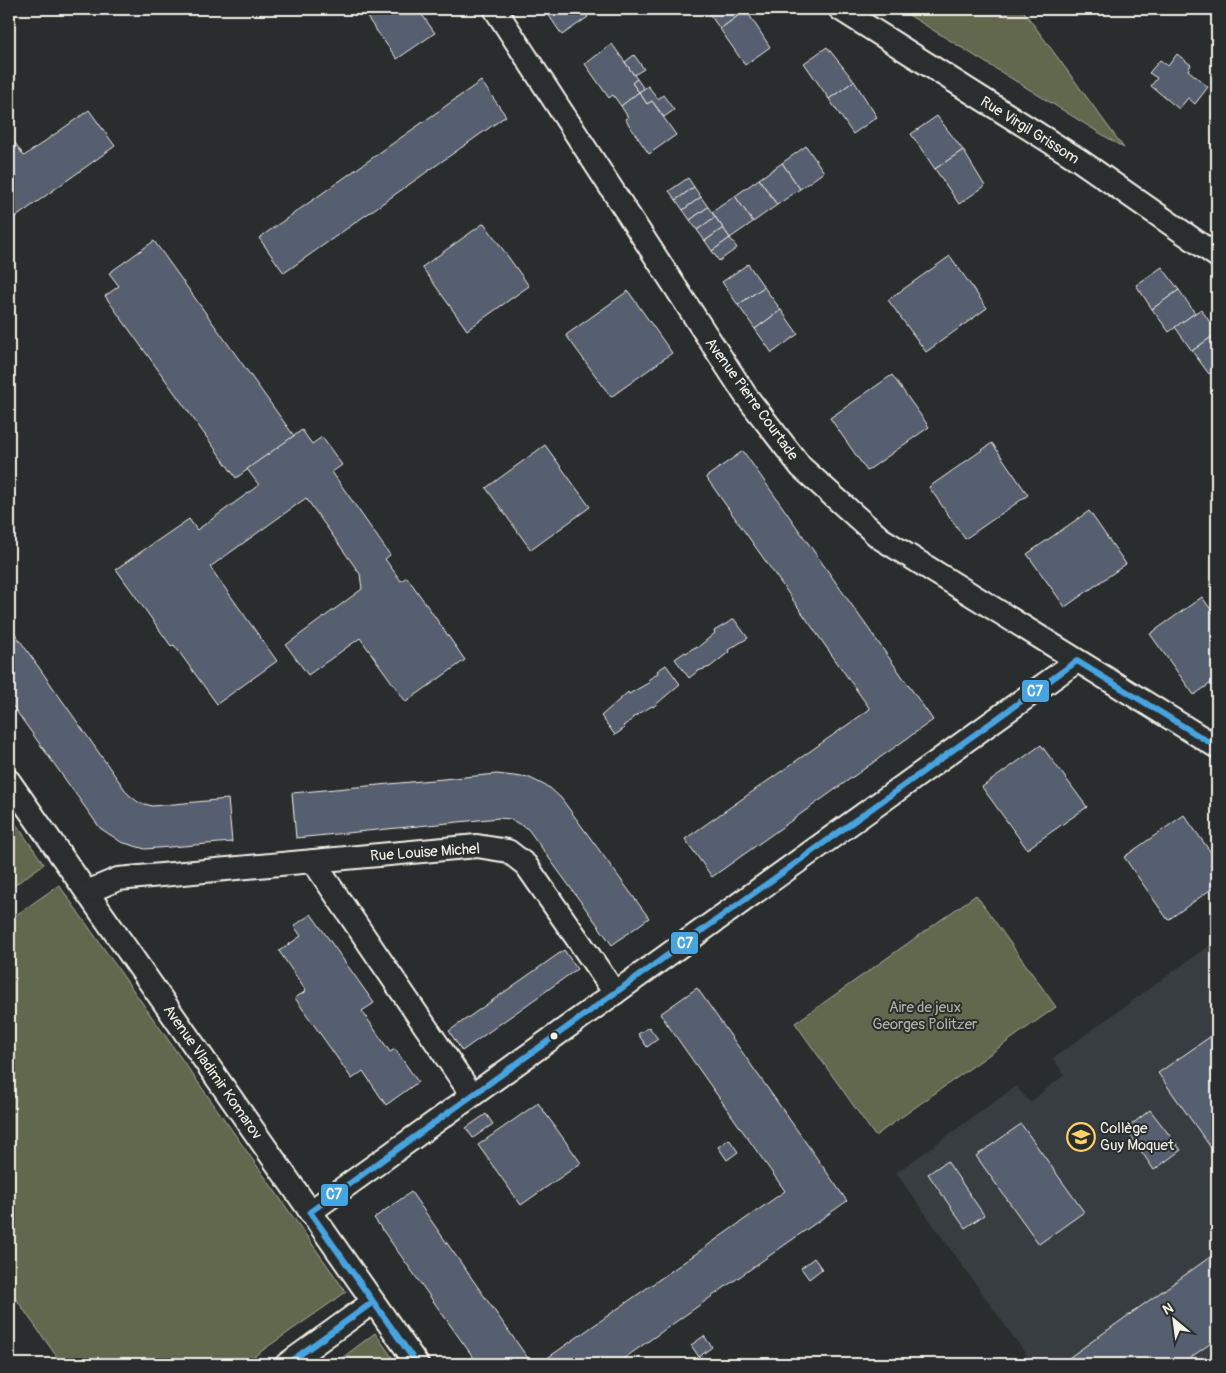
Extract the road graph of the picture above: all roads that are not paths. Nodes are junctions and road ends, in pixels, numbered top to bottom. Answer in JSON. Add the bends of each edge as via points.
{"nodes":[{"id":1,"x":495,"y":9,"type":"edge"},
{"id":2,"x":840,"y":9,"type":"edge"},
{"id":3,"x":1217,"y":256,"type":"edge"},
{"id":4,"x":1077,"y":661,"type":"junction"},
{"id":5,"x":1217,"y":747,"type":"edge"},
{"id":6,"x":9,"y":780,"type":"edge"},
{"id":7,"x":313,"y":862,"type":"junction"},
{"id":8,"x":87,"y":892,"type":"junction"},
{"id":9,"x":615,"y":993,"type":"junction"},
{"id":10,"x":472,"y":1095,"type":"junction"},
{"id":11,"x":310,"y":1212,"type":"junction"},
{"id":12,"x":373,"y":1302,"type":"junction"},
{"id":13,"x":287,"y":1364,"type":"edge"},
{"id":14,"x":417,"y":1364,"type":"edge"}],
"edges":[{"from":1,"to":4,"type":"street","name":"Avenue Pierre Courtade","via":[[746,396],[801,467],[880,538]]},
{"from":2,"to":3,"type":"street","name":"Rue Virgil Grissom","via":[[1078,160]]},
{"from":4,"to":5,"type":"street","name":"Avenue Pierre Courtade"},
{"from":4,"to":9,"type":"street"},
{"from":6,"to":8,"type":"street","name":"Avenue Vladimir Komarov"},
{"from":7,"to":8,"type":"street","name":"Rue Louise Michel","via":[[118,879]]},
{"from":7,"to":9,"type":"street","name":"Rue Louise Michel","via":[[476,846],[508,852],[526,865]]},
{"from":7,"to":10,"type":"street"},
{"from":8,"to":11,"type":"street","name":"Avenue Vladimir Komarov"},
{"from":9,"to":10,"type":"street"},
{"from":10,"to":11,"type":"street"},
{"from":11,"to":12,"type":"street","name":"Avenue Vladimir Komarov"},
{"from":12,"to":13,"type":"street"},
{"from":12,"to":14,"type":"street","name":"Avenue Vladimir Komarov"}]}
